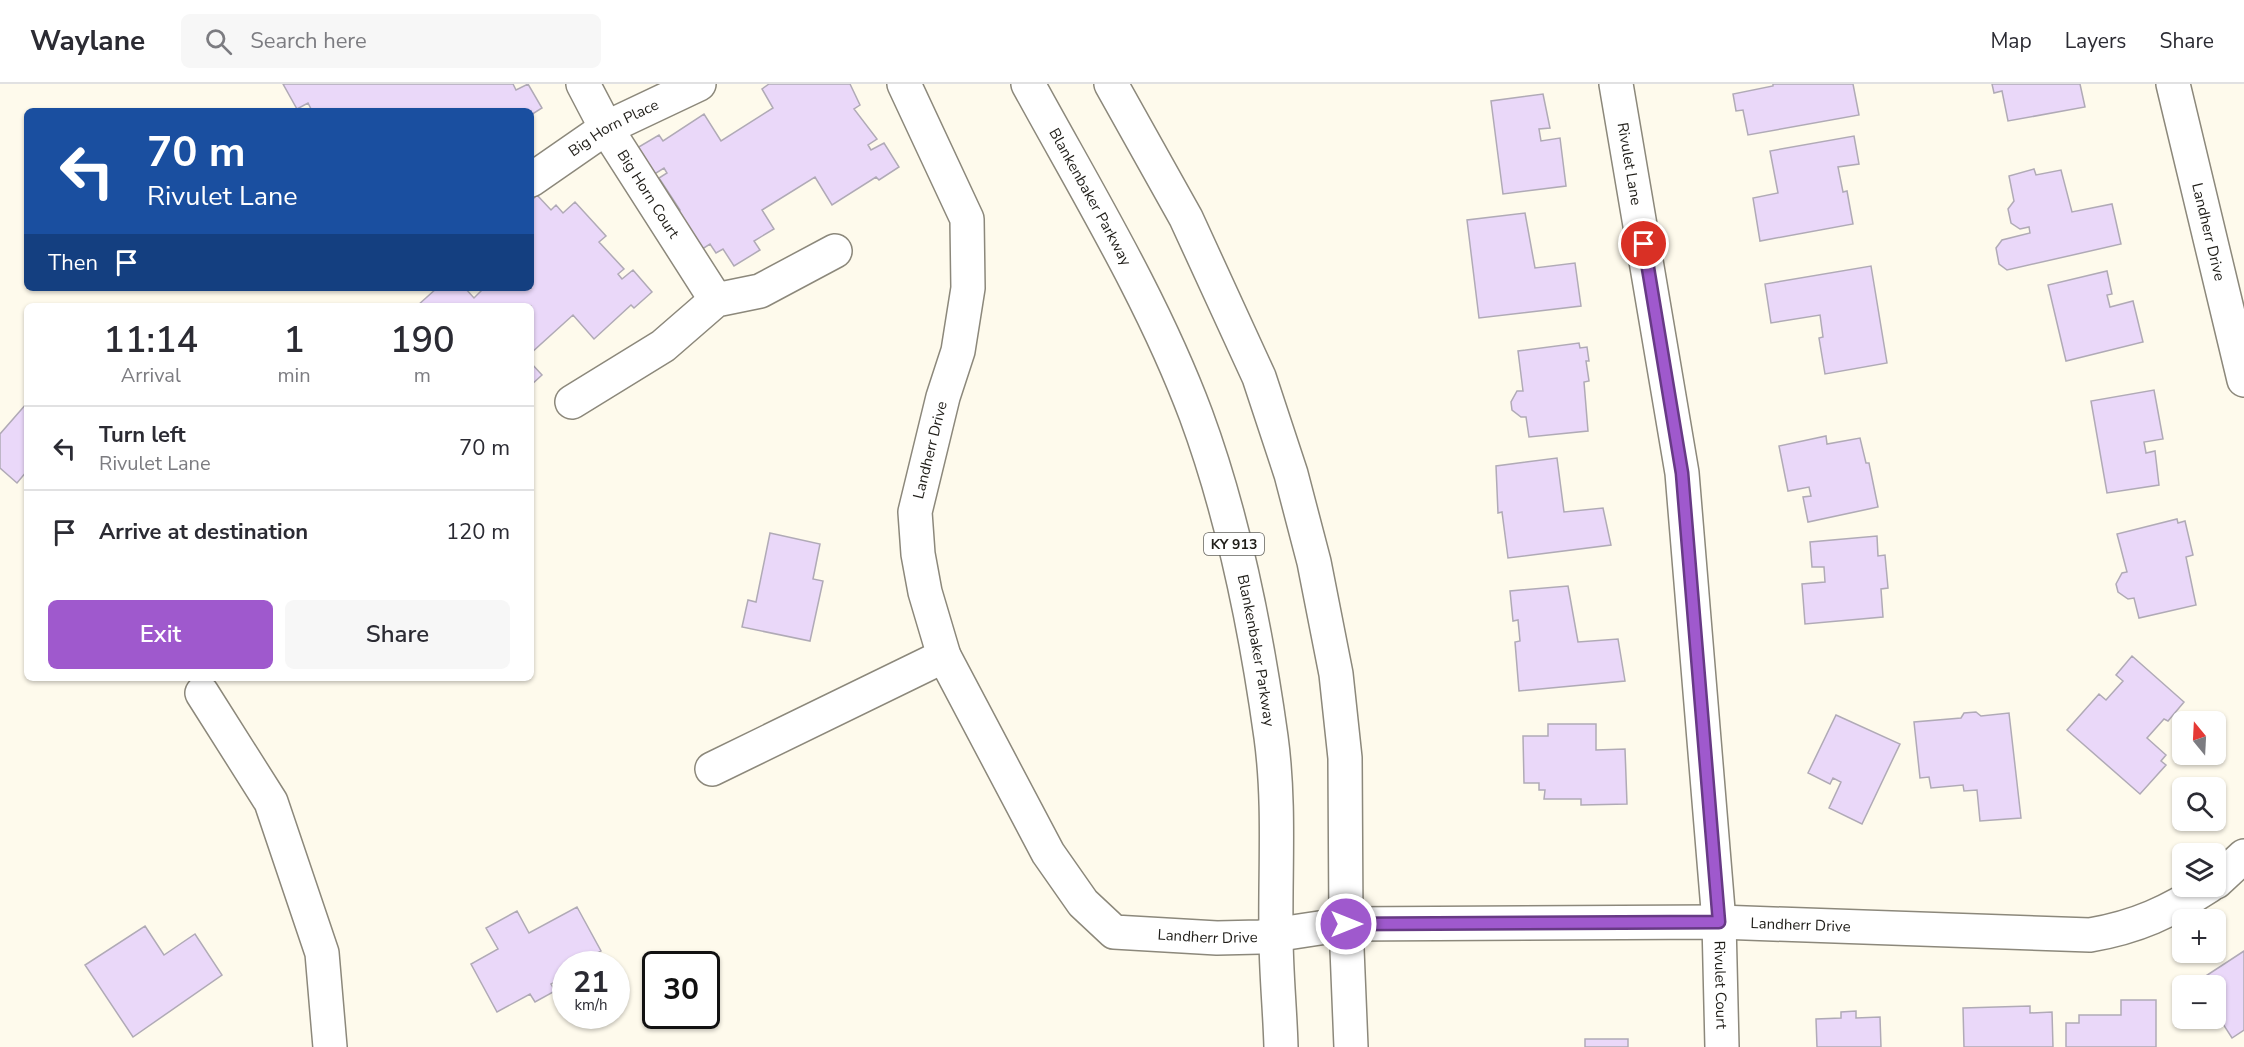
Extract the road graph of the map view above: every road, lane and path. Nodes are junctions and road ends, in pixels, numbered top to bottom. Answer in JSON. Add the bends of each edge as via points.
{"nodes":[{"id":1,"x":583,"y":84,"type":"edge"},
{"id":2,"x":699,"y":84,"type":"edge"},
{"id":3,"x":904,"y":84,"type":"edge"},
{"id":4,"x":1028,"y":84,"type":"edge"},
{"id":5,"x":1111,"y":84,"type":"edge"},
{"id":6,"x":1616,"y":84,"type":"edge"},
{"id":7,"x":2173,"y":84,"type":"edge"},
{"id":8,"x":606,"y":128,"type":"junction"},
{"id":9,"x":534,"y":178,"type":"edge"},
{"id":10,"x":835,"y":251,"type":"dead end"},
{"id":11,"x":716,"y":300,"type":"junction"},
{"id":12,"x":2244,"y":380,"type":"edge"},
{"id":13,"x":572,"y":402,"type":"dead end"},
{"id":14,"x":944,"y":656,"type":"junction"},
{"id":15,"x":202,"y":693,"type":"dead end"},
{"id":16,"x":712,"y":769,"type":"dead end"},
{"id":17,"x":2244,"y":856,"type":"edge"},
{"id":18,"x":2226,"y":873,"type":"edge"},
{"id":19,"x":2192,"y":897,"type":"edge"},
{"id":20,"x":1719,"y":922,"type":"junction"},
{"id":21,"x":1346,"y":924,"type":"junction"},
{"id":22,"x":1276,"y":935,"type":"junction"},
{"id":23,"x":330,"y":1047,"type":"edge"},
{"id":24,"x":1281,"y":1047,"type":"edge"},
{"id":25,"x":1351,"y":1047,"type":"edge"},
{"id":26,"x":1722,"y":1047,"type":"edge"}],
"edges":[{"from":1,"to":8,"type":"street","name":"Big Horn Court"},
{"from":2,"to":8,"type":"street","name":"Big Horn Place"},
{"from":3,"to":14,"type":"street","name":"Landherr Drive","via":[[967,219],[968,288],[958,351],[915,512],[925,592]]},
{"from":4,"to":22,"type":"street","name":"Blankenbaker Parkway","number":"KY 913","via":[[1158,328],[1196,415],[1230,524],[1253,627],[1271,738],[1278,820]]},
{"from":5,"to":21,"type":"street","via":[[1186,218],[1230,311],[1259,377],[1291,474],[1314,562],[1336,674],[1345,758]]},
{"from":6,"to":20,"type":"street","name":"Rivulet Lane","via":[[1682,473]]},
{"from":7,"to":12,"type":"street","name":"Landherr Drive"},
{"from":8,"to":9,"type":"street","name":"Big Horn Place"},
{"from":8,"to":11,"type":"street","name":"Big Horn Court"},
{"from":10,"to":11,"type":"street","via":[[760,291]]},
{"from":11,"to":13,"type":"street","via":[[663,346]]},
{"from":14,"to":16,"type":"street"},
{"from":14,"to":22,"type":"street","name":"Landherr Drive","via":[[1048,853],[1083,903],[1114,932],[1217,938]]},
{"from":15,"to":23,"type":"street","via":[[271,802],[322,953]]},
{"from":17,"to":18,"type":"street"},
{"from":19,"to":20,"type":"street","name":"Landherr Drive","via":[[2168,913],[2090,935]]},
{"from":20,"to":21,"type":"street","name":"Landherr Drive"},
{"from":20,"to":26,"type":"street","name":"Rivulet Court"},
{"from":21,"to":22,"type":"street","name":"Landherr Drive"},
{"from":21,"to":25,"type":"street"},
{"from":22,"to":24,"type":"street","name":"Blankenbaker Parkway","number":"KY 913"}]}
